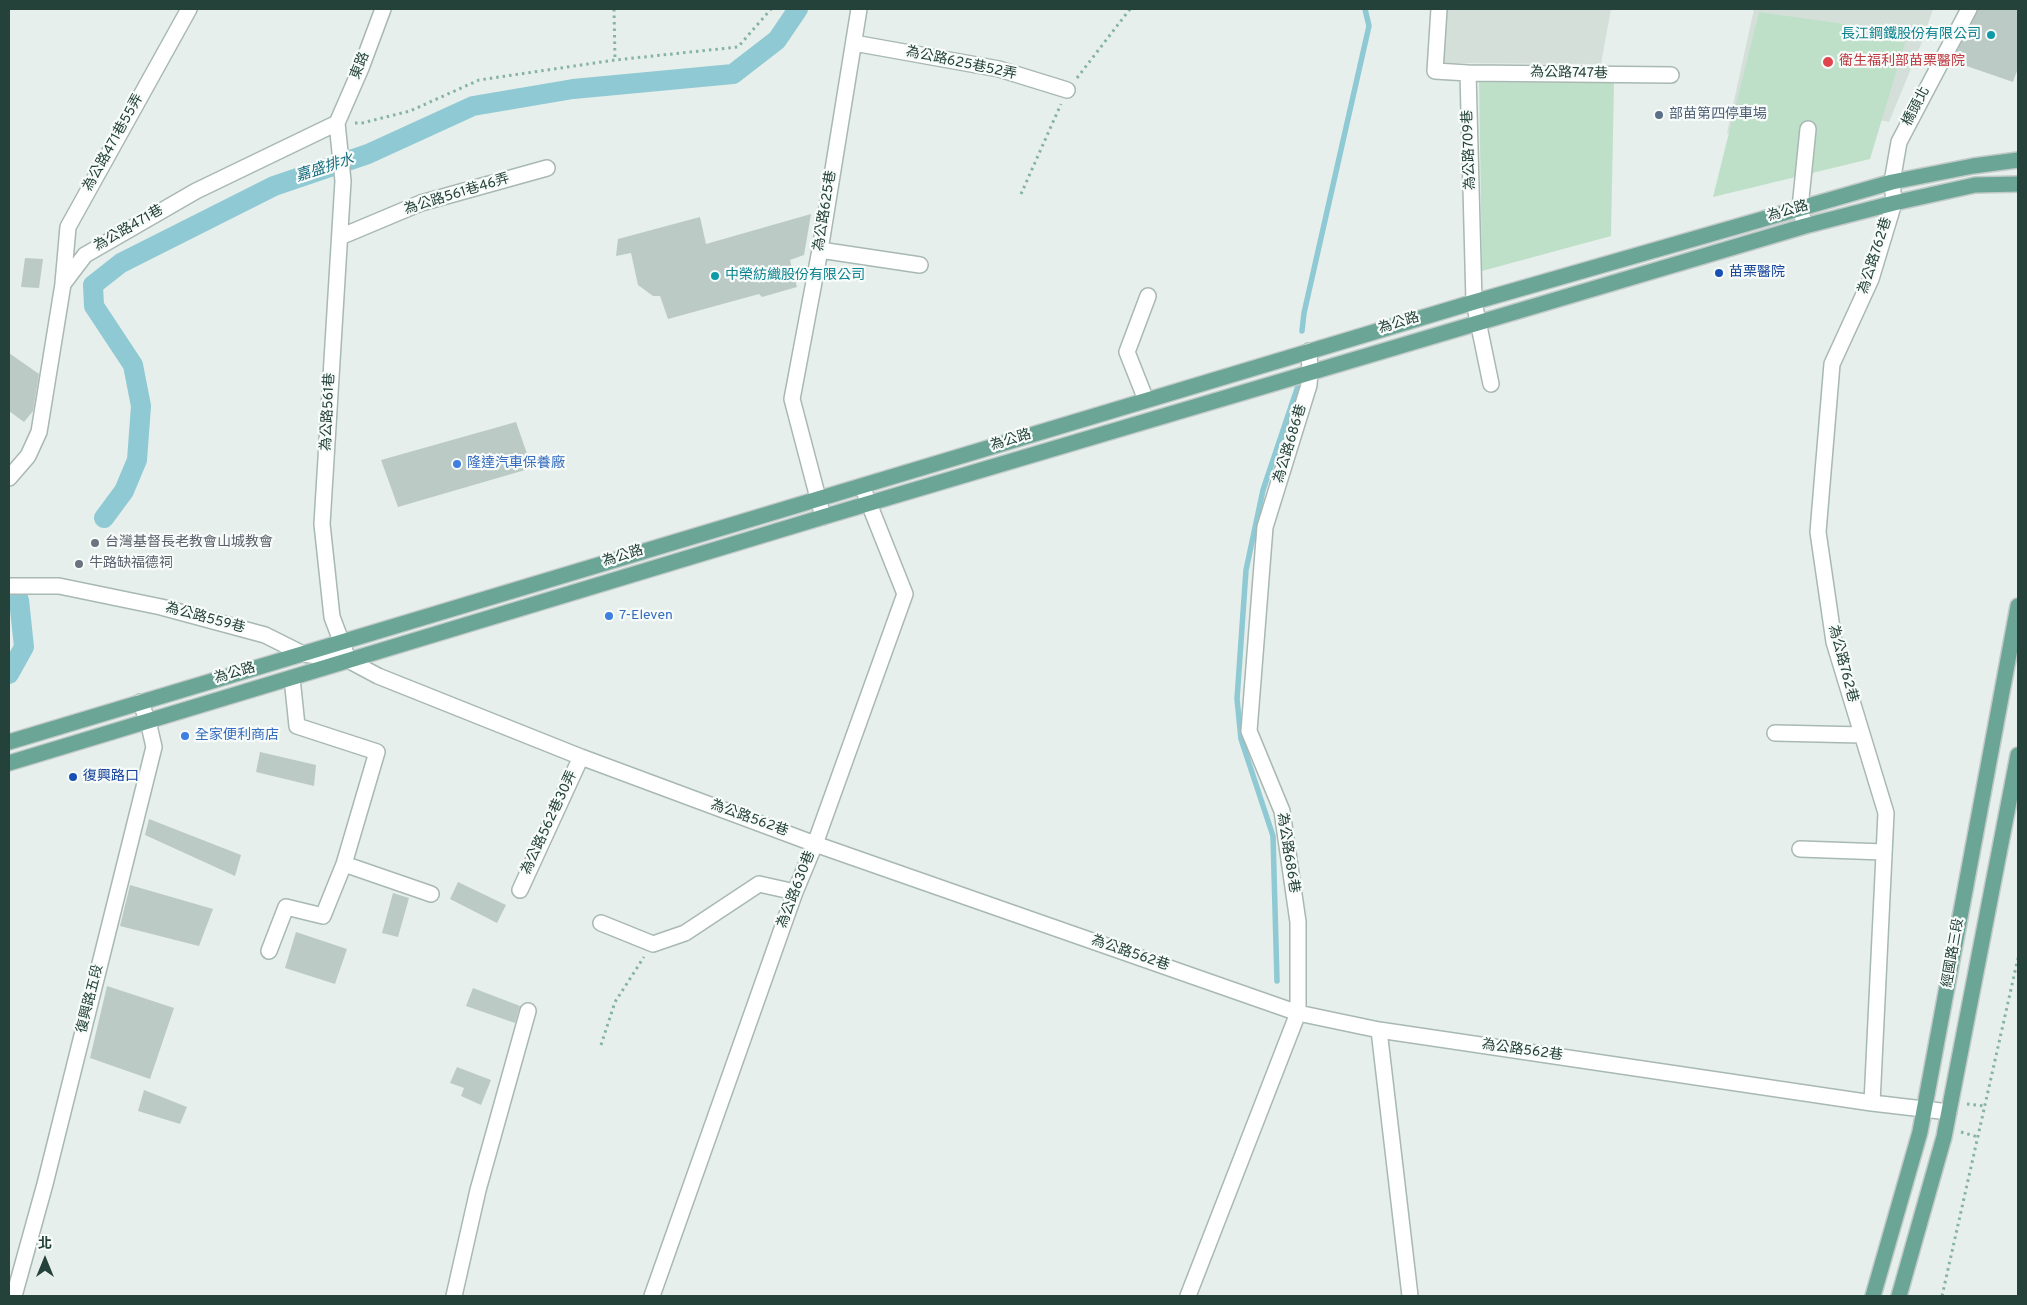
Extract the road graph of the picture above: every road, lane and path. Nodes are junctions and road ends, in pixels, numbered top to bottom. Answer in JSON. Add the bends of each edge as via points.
{"nodes":[{"id":1,"x":189,"y":9,"type":"edge"},
{"id":2,"x":382,"y":9,"type":"edge"},
{"id":3,"x":614,"y":9,"type":"edge"},
{"id":4,"x":771,"y":9,"type":"edge"},
{"id":5,"x":859,"y":9,"type":"edge"},
{"id":6,"x":1440,"y":9,"type":"edge"},
{"id":7,"x":1969,"y":9,"type":"edge"},
{"id":8,"x":854,"y":43,"type":"junction"},
{"id":9,"x":615,"y":60,"type":"junction"},
{"id":10,"x":1468,"y":73,"type":"junction"},
{"id":11,"x":1671,"y":75,"type":"dead end"},
{"id":12,"x":1067,"y":90,"type":"dead end"},
{"id":13,"x":337,"y":123,"type":"junction"},
{"id":14,"x":1808,"y":129,"type":"dead end"},
{"id":15,"x":2018,"y":160,"type":"edge"},
{"id":16,"x":548,"y":168,"type":"dead end"},
{"id":17,"x":1892,"y":182,"type":"junction"},
{"id":18,"x":2018,"y":184,"type":"edge"},
{"id":19,"x":1894,"y":203,"type":"junction"},
{"id":20,"x":1800,"y":208,"type":"junction"},
{"id":21,"x":1805,"y":226,"type":"junction"},
{"id":22,"x":340,"y":237,"type":"junction"},
{"id":23,"x":820,"y":250,"type":"junction"},
{"id":24,"x":920,"y":265,"type":"dead end"},
{"id":25,"x":63,"y":284,"type":"junction"},
{"id":26,"x":1148,"y":296,"type":"dead end"},
{"id":27,"x":1474,"y":302,"type":"junction"},
{"id":28,"x":1479,"y":322,"type":"junction"},
{"id":29,"x":1309,"y":351,"type":"junction"},
{"id":30,"x":1310,"y":372,"type":"junction"},
{"id":31,"x":1491,"y":384,"type":"dead end"},
{"id":32,"x":1146,"y":400,"type":"junction"},
{"id":33,"x":9,"y":478,"type":"edge"},
{"id":34,"x":862,"y":486,"type":"junction"},
{"id":35,"x":817,"y":499,"type":"junction"},
{"id":36,"x":868,"y":505,"type":"junction"},
{"id":37,"x":823,"y":517,"type":"junction"},
{"id":38,"x":9,"y":586,"type":"edge"},
{"id":39,"x":2018,"y":606,"type":"edge"},
{"id":40,"x":340,"y":642,"type":"junction"},
{"id":41,"x":303,"y":654,"type":"junction"},
{"id":42,"x":348,"y":660,"type":"junction"},
{"id":43,"x":292,"y":678,"type":"junction"},
{"id":44,"x":140,"y":702,"type":"junction"},
{"id":45,"x":148,"y":721,"type":"junction"},
{"id":46,"x":1775,"y":733,"type":"dead end"},
{"id":47,"x":1862,"y":735,"type":"junction"},
{"id":48,"x":9,"y":742,"type":"edge"},
{"id":49,"x":2018,"y":755,"type":"edge"},
{"id":50,"x":581,"y":757,"type":"junction"},
{"id":51,"x":9,"y":763,"type":"edge"},
{"id":52,"x":815,"y":844,"type":"junction"},
{"id":53,"x":1800,"y":849,"type":"dead end"},
{"id":54,"x":1884,"y":852,"type":"junction"},
{"id":55,"x":344,"y":864,"type":"junction"},
{"id":56,"x":520,"y":890,"type":"dead end"},
{"id":57,"x":796,"y":892,"type":"junction"},
{"id":58,"x":432,"y":894,"type":"dead end"},
{"id":59,"x":601,"y":923,"type":"dead end"},
{"id":60,"x":653,"y":944,"type":"junction"},
{"id":61,"x":269,"y":951,"type":"dead end"},
{"id":62,"x":2018,"y":958,"type":"edge"},
{"id":63,"x":528,"y":1011,"type":"dead end"},
{"id":64,"x":1298,"y":1012,"type":"junction"},
{"id":65,"x":1379,"y":1030,"type":"junction"},
{"id":66,"x":601,"y":1045,"type":"dead end"},
{"id":67,"x":1872,"y":1103,"type":"junction"},
{"id":68,"x":1967,"y":1104,"type":"dead end"},
{"id":69,"x":1985,"y":1106,"type":"junction"},
{"id":70,"x":1925,"y":1109,"type":"junction"},
{"id":71,"x":1948,"y":1112,"type":"junction"},
{"id":72,"x":1960,"y":1132,"type":"dead end"},
{"id":73,"x":1978,"y":1137,"type":"junction"},
{"id":74,"x":14,"y":1296,"type":"edge"},
{"id":75,"x":454,"y":1296,"type":"edge"},
{"id":76,"x":652,"y":1296,"type":"edge"},
{"id":77,"x":1188,"y":1296,"type":"edge"},
{"id":78,"x":1410,"y":1296,"type":"edge"},
{"id":79,"x":1873,"y":1296,"type":"edge"},
{"id":80,"x":1898,"y":1296,"type":"edge"},
{"id":81,"x":1942,"y":1296,"type":"edge"}],
"edges":[{"from":1,"to":25,"type":"street","name":"為公路471巷55弄","via":[[68,227]]},
{"from":2,"to":13,"type":"street","name":"東路"},
{"from":3,"to":9,"type":"path"},
{"from":4,"to":9,"type":"path","via":[[738,47]]},
{"from":5,"to":8,"type":"street","name":"為公路625巷"},
{"from":6,"to":10,"type":"street","via":[[1435,71]]},
{"from":7,"to":17,"type":"street","name":"橋頭北","via":[[1899,142]]},
{"from":8,"to":12,"type":"street","name":"為公路625巷52弄","via":[[998,69]]},
{"from":8,"to":23,"type":"street","name":"為公路625巷"},
{"from":9,"to":13,"type":"path","via":[[479,80],[410,110],[362,123]]},
{"from":10,"to":11,"type":"street","name":"為公路747巷"},
{"from":10,"to":27,"type":"street","name":"為公路709巷"},
{"from":13,"to":22,"type":"street","name":"為公路561巷","via":[[343,177]]},
{"from":13,"to":25,"type":"street","name":"為公路471巷","via":[[196,191],[85,255]]},
{"from":14,"to":20,"type":"street"},
{"from":15,"to":17,"type":"main road","name":"為公路"},
{"from":16,"to":22,"type":"street","name":"為公路561巷46弄","via":[[421,203]]},
{"from":17,"to":19,"type":"street","name":"橋頭北"},
{"from":17,"to":20,"type":"main road","name":"為公路"},
{"from":18,"to":19,"type":"main road","name":"為公路","via":[[1975,185]]},
{"from":19,"to":21,"type":"main road","name":"為公路"},
{"from":19,"to":47,"type":"street","name":"為公路762巷","via":[[1871,279],[1832,364],[1818,532],[1834,642]]},
{"from":20,"to":21,"type":"street"},
{"from":20,"to":27,"type":"main road","name":"為公路"},
{"from":21,"to":28,"type":"main road","name":"為公路"},
{"from":22,"to":40,"type":"street","name":"為公路561巷","via":[[322,524],[332,617]]},
{"from":23,"to":24,"type":"street"},
{"from":23,"to":35,"type":"street","name":"為公路625巷","via":[[792,399]]},
{"from":25,"to":33,"type":"street","name":"為公路471巷","via":[[38,432],[28,456]]},
{"from":26,"to":32,"type":"street","via":[[1127,352]]},
{"from":27,"to":28,"type":"street","name":"為公路709巷"},
{"from":27,"to":29,"type":"main road","name":"為公路"},
{"from":28,"to":30,"type":"main road","name":"為公路"},
{"from":28,"to":31,"type":"street","name":"為公路709巷"},
{"from":29,"to":30,"type":"street","name":"為公路686巷"},
{"from":29,"to":32,"type":"main road","name":"為公路"},
{"from":30,"to":36,"type":"main road","name":"為公路"},
{"from":30,"to":64,"type":"street","name":"為公路686巷","via":[[1309,385],[1265,527],[1249,731],[1282,811],[1298,922]]},
{"from":32,"to":34,"type":"main road","name":"為公路"},
{"from":34,"to":35,"type":"main road","name":"為公路"},
{"from":34,"to":36,"type":"street","name":"為公路630巷"},
{"from":35,"to":37,"type":"street","name":"為公路625巷"},
{"from":35,"to":40,"type":"main road","name":"為公路"},
{"from":36,"to":37,"type":"main road","name":"為公路"},
{"from":36,"to":52,"type":"street","name":"為公路630巷","via":[[905,594]]},
{"from":37,"to":42,"type":"main road","name":"為公路"},
{"from":38,"to":41,"type":"street","name":"為公路559巷","via":[[59,586],[161,607],[265,635]]},
{"from":39,"to":70,"type":"main road","name":"經國路三段"},
{"from":40,"to":41,"type":"main road","name":"為公路"},
{"from":40,"to":42,"type":"street","name":"為公路561巷"},
{"from":41,"to":42,"type":"street","name":"為公路559巷"},
{"from":41,"to":44,"type":"main road","name":"為公路"},
{"from":42,"to":43,"type":"main road","name":"為公路"},
{"from":42,"to":50,"type":"street","name":"為公路562巷","via":[[378,676]]},
{"from":43,"to":45,"type":"main road","name":"為公路"},
{"from":43,"to":55,"type":"street","via":[[296,726],[377,752]]},
{"from":44,"to":45,"type":"street","name":"復興路五段"},
{"from":44,"to":48,"type":"main road","name":"為公路"},
{"from":45,"to":51,"type":"main road","name":"為公路"},
{"from":45,"to":74,"type":"street","name":"復興路五段","via":[[154,747]]},
{"from":46,"to":47,"type":"street"},
{"from":47,"to":54,"type":"street","name":"為公路762巷","via":[[1886,813]]},
{"from":49,"to":71,"type":"main road","name":"經國路三段"},
{"from":50,"to":52,"type":"street","name":"為公路562巷"},
{"from":50,"to":56,"type":"street","name":"為公路562巷30弄"},
{"from":52,"to":57,"type":"street","name":"為公路630巷"},
{"from":52,"to":64,"type":"street","name":"為公路562巷"},
{"from":53,"to":54,"type":"street"},
{"from":54,"to":67,"type":"street","name":"為公路762巷"},
{"from":55,"to":58,"type":"street"},
{"from":55,"to":61,"type":"street","via":[[323,916],[286,907]]},
{"from":57,"to":60,"type":"street","via":[[759,884],[685,933]]},
{"from":57,"to":76,"type":"street","name":"為公路630巷"},
{"from":59,"to":60,"type":"street"},
{"from":60,"to":66,"type":"path","via":[[615,1002]]},
{"from":62,"to":69,"type":"path"},
{"from":63,"to":75,"type":"street","via":[[478,1190]]},
{"from":64,"to":65,"type":"street","name":"為公路562巷"},
{"from":64,"to":77,"type":"street","name":"為公路686巷"},
{"from":65,"to":67,"type":"street","name":"為公路562巷"},
{"from":65,"to":78,"type":"street"},
{"from":67,"to":70,"type":"street","name":"為公路562巷"},
{"from":68,"to":69,"type":"path"},
{"from":69,"to":73,"type":"path"},
{"from":70,"to":71,"type":"street","name":"為公路562巷"},
{"from":70,"to":79,"type":"main road","name":"經國路三段"},
{"from":71,"to":80,"type":"main road","name":"經國路三段"},
{"from":72,"to":73,"type":"path"},
{"from":73,"to":81,"type":"path"}]}
